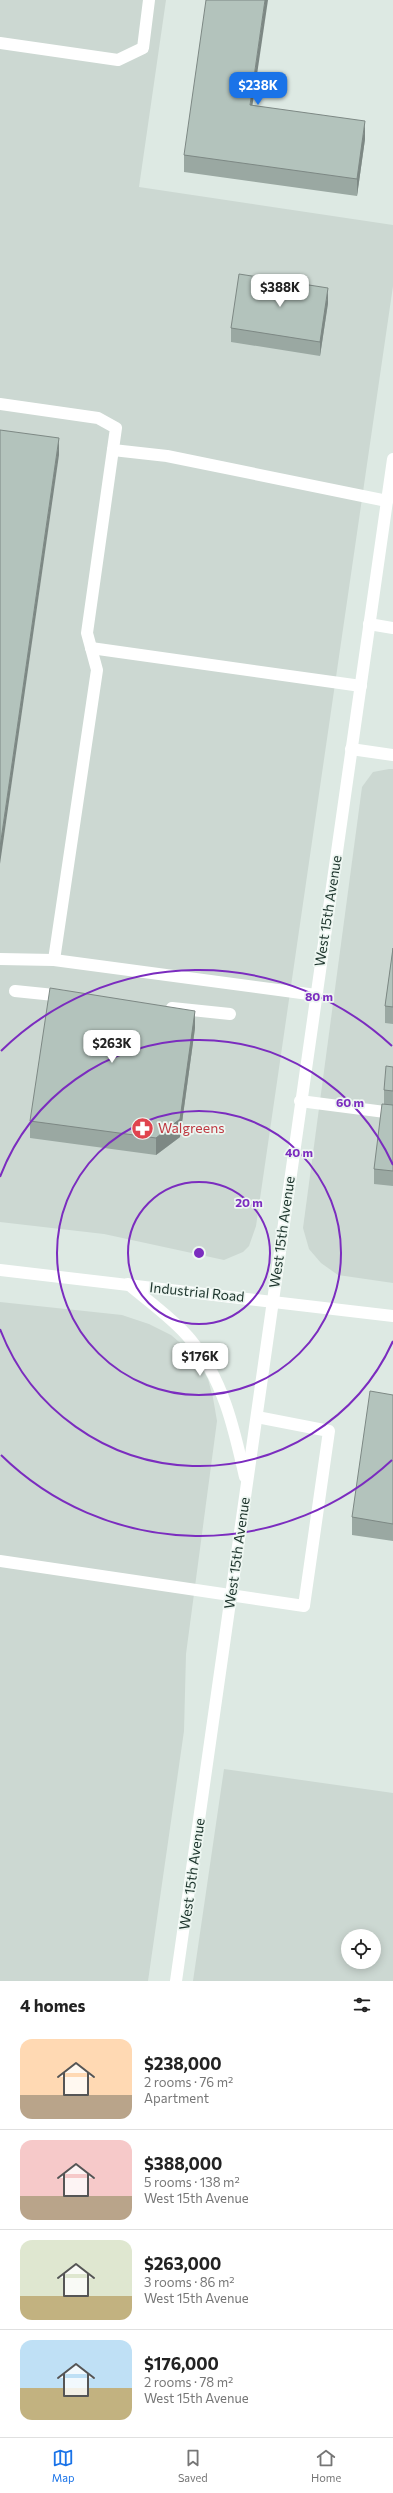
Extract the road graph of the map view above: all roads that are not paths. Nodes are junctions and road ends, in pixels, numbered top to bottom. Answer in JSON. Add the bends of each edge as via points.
{"nodes":[{"id":1,"x":149,"y":0,"type":"edge"},
{"id":2,"x":0,"y":43,"type":"edge"},
{"id":3,"x":0,"y":404,"type":"edge"},
{"id":4,"x":113,"y":450,"type":"junction"},
{"id":5,"x":393,"y":459,"type":"edge"},
{"id":6,"x":387,"y":501,"type":"junction"},
{"id":7,"x":369,"y":624,"type":"junction"},
{"id":8,"x":393,"y":628,"type":"edge"},
{"id":9,"x":91,"y":648,"type":"junction"},
{"id":10,"x":360,"y":686,"type":"junction"},
{"id":11,"x":351,"y":749,"type":"junction"},
{"id":12,"x":393,"y":755,"type":"edge"},
{"id":13,"x":0,"y":959,"type":"edge"},
{"id":14,"x":54,"y":960,"type":"junction"},
{"id":15,"x":15,"y":991,"type":"dead end"},
{"id":16,"x":316,"y":995,"type":"junction"},
{"id":17,"x":77,"y":998,"type":"edge"},
{"id":18,"x":161,"y":1007,"type":"edge"},
{"id":19,"x":230,"y":1014,"type":"dead end"},
{"id":20,"x":300,"y":1101,"type":"junction"},
{"id":21,"x":393,"y":1113,"type":"edge"},
{"id":22,"x":0,"y":1270,"type":"edge"},
{"id":23,"x":128,"y":1284,"type":"junction"},
{"id":24,"x":272,"y":1300,"type":"junction"},
{"id":25,"x":393,"y":1316,"type":"edge"},
{"id":26,"x":257,"y":1417,"type":"junction"},
{"id":27,"x":247,"y":1485,"type":"junction"},
{"id":28,"x":0,"y":1561,"type":"edge"},
{"id":29,"x":231,"y":1594,"type":"junction"},
{"id":30,"x":176,"y":1981,"type":"edge"}],
"edges":[{"from":1,"to":2,"type":"street","via":[[142,48],[118,60]]},
{"from":3,"to":4,"type":"street","via":[[98,418],[116,428]]},
{"from":4,"to":6,"type":"street","via":[[182,459]]},
{"from":4,"to":9,"type":"street","via":[[87,633]]},
{"from":5,"to":6,"type":"street","name":"West 15th Avenue"},
{"from":6,"to":7,"type":"street","name":"West 15th Avenue"},
{"from":7,"to":8,"type":"street"},
{"from":7,"to":10,"type":"street","name":"West 15th Avenue"},
{"from":9,"to":10,"type":"street"},
{"from":9,"to":14,"type":"street","via":[[97,670]]},
{"from":10,"to":11,"type":"street","name":"West 15th Avenue"},
{"from":11,"to":12,"type":"street"},
{"from":11,"to":16,"type":"street","name":"West 15th Avenue"},
{"from":13,"to":14,"type":"street"},
{"from":14,"to":16,"type":"street"},
{"from":15,"to":17,"type":"street"},
{"from":16,"to":20,"type":"street","name":"West 15th Avenue"},
{"from":18,"to":19,"type":"street"},
{"from":20,"to":21,"type":"street"},
{"from":20,"to":24,"type":"street","name":"West 15th Avenue"},
{"from":22,"to":23,"type":"street","name":"Industrial Road"},
{"from":23,"to":24,"type":"street","name":"Industrial Road"},
{"from":23,"to":27,"type":"street","via":[[190,1338],[205,1359],[224,1398]]},
{"from":24,"to":25,"type":"street","name":"Industrial Road"},
{"from":24,"to":26,"type":"street","name":"West 15th Avenue"},
{"from":26,"to":27,"type":"street","name":"West 15th Avenue"},
{"from":26,"to":29,"type":"street","via":[[328,1431],[304,1606]]},
{"from":27,"to":29,"type":"street","name":"West 15th Avenue"},
{"from":28,"to":29,"type":"street"},
{"from":29,"to":30,"type":"street","name":"West 15th Avenue"}]}
